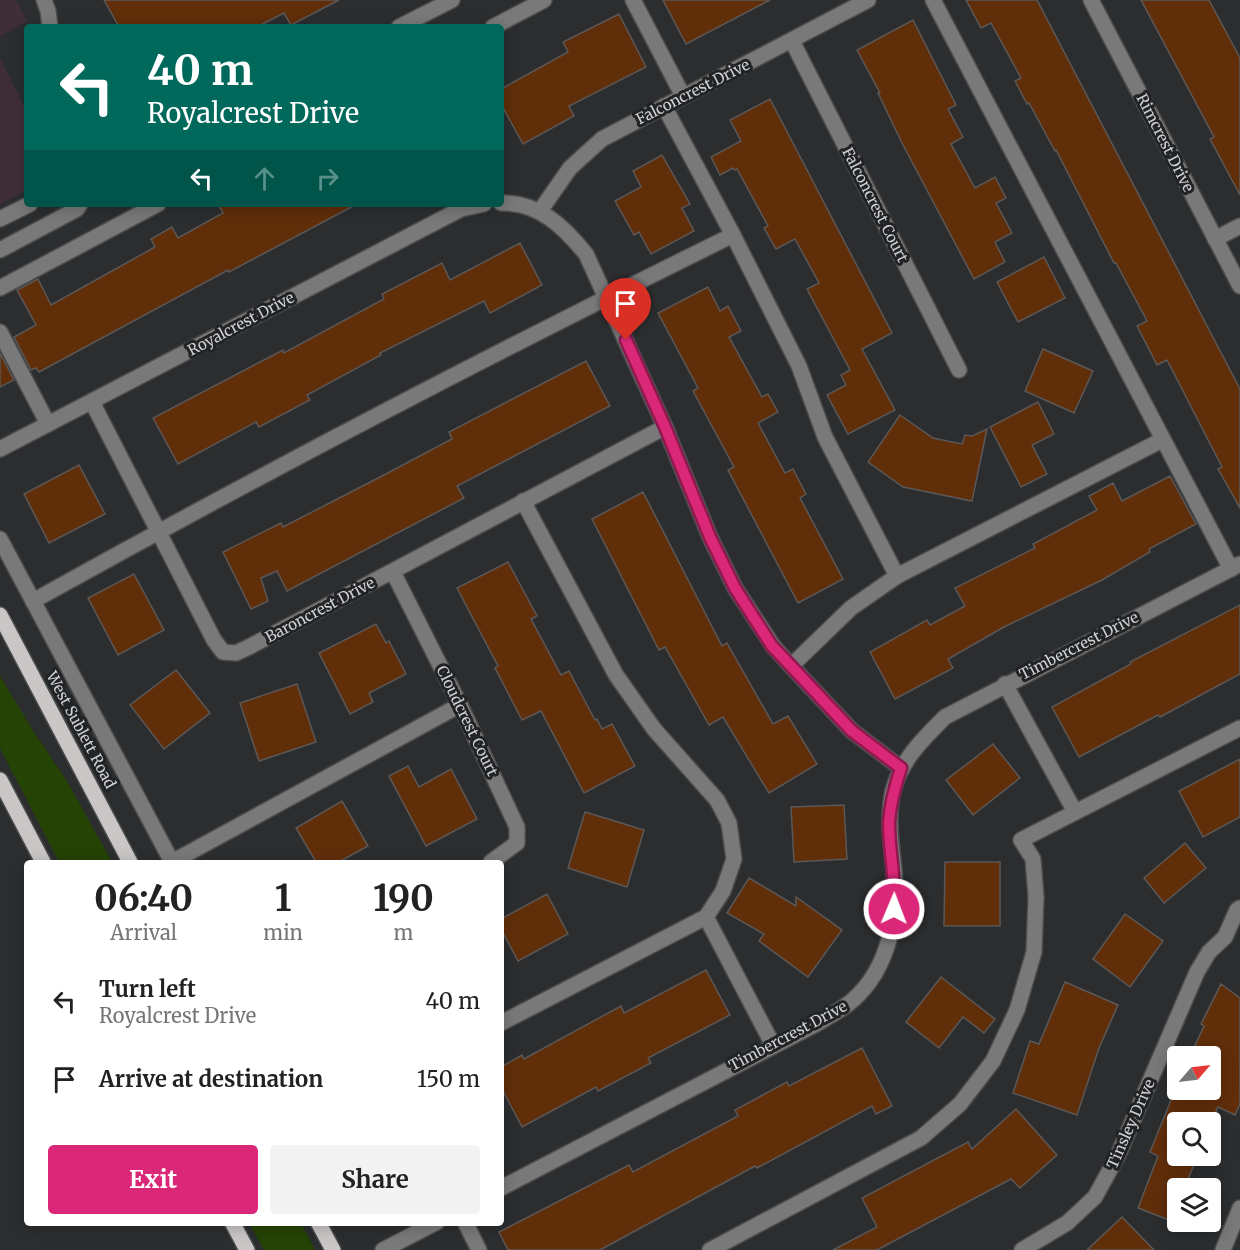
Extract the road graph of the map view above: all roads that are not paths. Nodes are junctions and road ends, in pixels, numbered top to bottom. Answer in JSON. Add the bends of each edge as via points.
{"nodes":[{"id":1,"x":44,"y":0,"type":"edge"},
{"id":2,"x":544,"y":0,"type":"edge"},
{"id":3,"x":633,"y":0,"type":"edge"},
{"id":4,"x":868,"y":0,"type":"edge"},
{"id":5,"x":933,"y":0,"type":"edge"},
{"id":6,"x":1091,"y":0,"type":"edge"},
{"id":7,"x":442,"y":2,"type":"edge"},
{"id":8,"x":50,"y":24,"type":"edge"},
{"id":9,"x":404,"y":24,"type":"edge"},
{"id":10,"x":499,"y":24,"type":"edge"},
{"id":11,"x":792,"y":41,"type":"junction"},
{"id":12,"x":683,"y":96,"type":"junction"},
{"id":13,"x":664,"y":106,"type":"junction"},
{"id":14,"x":504,"y":203,"type":"edge"},
{"id":15,"x":24,"y":207,"type":"edge"},
{"id":16,"x":78,"y":207,"type":"edge"},
{"id":17,"x":152,"y":207,"type":"edge"},
{"id":18,"x":471,"y":207,"type":"edge"},
{"id":19,"x":540,"y":211,"type":"junction"},
{"id":20,"x":0,"y":219,"type":"edge"},
{"id":21,"x":1240,"y":226,"type":"edge"},
{"id":22,"x":733,"y":234,"type":"junction"},
{"id":23,"x":1215,"y":239,"type":"junction"},
{"id":24,"x":0,"y":250,"type":"edge"},
{"id":25,"x":1240,"y":286,"type":"edge"},
{"id":26,"x":0,"y":288,"type":"edge"},
{"id":27,"x":606,"y":297,"type":"junction"},
{"id":28,"x":0,"y":332,"type":"edge"},
{"id":29,"x":959,"y":370,"type":"dead end"},
{"id":30,"x":92,"y":402,"type":"junction"},
{"id":31,"x":48,"y":424,"type":"junction"},
{"id":32,"x":665,"y":427,"type":"junction"},
{"id":33,"x":1162,"y":440,"type":"junction"},
{"id":34,"x":0,"y":449,"type":"edge"},
{"id":35,"x":523,"y":501,"type":"junction"},
{"id":36,"x":158,"y":531,"type":"junction"},
{"id":37,"x":0,"y":539,"type":"edge"},
{"id":38,"x":1235,"y":566,"type":"edge"},
{"id":39,"x":393,"y":572,"type":"junction"},
{"id":40,"x":897,"y":576,"type":"junction"},
{"id":41,"x":33,"y":601,"type":"junction"},
{"id":42,"x":0,"y":615,"type":"edge"},
{"id":43,"x":791,"y":666,"type":"junction"},
{"id":44,"x":1005,"y":684,"type":"junction"},
{"id":45,"x":460,"y":705,"type":"junction"},
{"id":46,"x":1240,"y":728,"type":"edge"},
{"id":47,"x":901,"y":768,"type":"junction"},
{"id":48,"x":0,"y":780,"type":"edge"},
{"id":49,"x":1075,"y":812,"type":"junction"},
{"id":50,"x":42,"y":860,"type":"edge"},
{"id":51,"x":129,"y":860,"type":"edge"},
{"id":52,"x":171,"y":860,"type":"edge"},
{"id":53,"x":176,"y":860,"type":"edge"},
{"id":54,"x":494,"y":860,"type":"edge"},
{"id":55,"x":1240,"y":908,"type":"edge"},
{"id":56,"x":706,"y":917,"type":"junction"},
{"id":57,"x":504,"y":1021,"type":"edge"},
{"id":58,"x":773,"y":1045,"type":"junction"},
{"id":59,"x":504,"y":1186,"type":"edge"},
{"id":60,"x":1240,"y":1208,"type":"edge"},
{"id":61,"x":234,"y":1226,"type":"edge"},
{"id":62,"x":320,"y":1226,"type":"edge"},
{"id":63,"x":429,"y":1226,"type":"edge"},
{"id":64,"x":467,"y":1226,"type":"edge"},
{"id":65,"x":247,"y":1250,"type":"edge"},
{"id":66,"x":333,"y":1250,"type":"edge"},
{"id":67,"x":383,"y":1250,"type":"edge"},
{"id":68,"x":479,"y":1250,"type":"edge"},
{"id":69,"x":710,"y":1250,"type":"edge"},
{"id":70,"x":1022,"y":1250,"type":"edge"},
{"id":71,"x":1223,"y":1250,"type":"edge"}],
"edges":[{"from":1,"to":8,"type":"street"},
{"from":2,"to":10,"type":"street"},
{"from":3,"to":12,"type":"street"},
{"from":4,"to":11,"type":"street","name":"Falconcrest Drive"},
{"from":5,"to":33,"type":"street"},
{"from":6,"to":23,"type":"street","name":"Rimcrest Drive"},
{"from":7,"to":9,"type":"street"},
{"from":11,"to":12,"type":"street","name":"Falconcrest Drive"},
{"from":11,"to":29,"type":"street","name":"Falconcrest Court"},
{"from":12,"to":13,"type":"street","name":"Falconcrest Drive"},
{"from":13,"to":19,"type":"street","name":"Falconcrest Drive","via":[[602,139],[570,168]]},
{"from":13,"to":22,"type":"street"},
{"from":14,"to":19,"type":"street","via":[[515,202]]},
{"from":15,"to":20,"type":"street"},
{"from":16,"to":24,"type":"street"},
{"from":17,"to":26,"type":"street"},
{"from":18,"to":30,"type":"street","name":"Royalcrest Drive"},
{"from":19,"to":27,"type":"street","via":[[568,231],[586,254]]},
{"from":21,"to":23,"type":"street"},
{"from":22,"to":27,"type":"street"},
{"from":22,"to":40,"type":"street","via":[[799,366],[825,438]]},
{"from":23,"to":25,"type":"street","name":"Rimcrest Drive"},
{"from":27,"to":32,"type":"street"},
{"from":27,"to":36,"type":"street"},
{"from":28,"to":31,"type":"street"},
{"from":30,"to":31,"type":"street","name":"Royalcrest Drive"},
{"from":30,"to":36,"type":"street","name":"Baroncrest Drive"},
{"from":31,"to":34,"type":"street","name":"Royalcrest Drive"},
{"from":32,"to":35,"type":"street","name":"Baroncrest Drive"},
{"from":32,"to":43,"type":"street","via":[[735,588],[772,646]]},
{"from":33,"to":38,"type":"street"},
{"from":33,"to":40,"type":"street"},
{"from":35,"to":39,"type":"street","name":"Baroncrest Drive"},
{"from":35,"to":56,"type":"street","via":[[616,675],[654,729],[717,800],[729,823],[734,859],[723,891]]},
{"from":36,"to":39,"type":"street","name":"Baroncrest Drive","via":[[223,652],[249,647]]},
{"from":36,"to":41,"type":"street"},
{"from":37,"to":41,"type":"street"},
{"from":38,"to":44,"type":"street","name":"Timbercrest Drive"},
{"from":39,"to":45,"type":"street","name":"Cloudcrest Court"},
{"from":40,"to":43,"type":"street","via":[[851,608]]},
{"from":41,"to":52,"type":"street"},
{"from":42,"to":51,"type":"main road","name":"West Sublett Road"},
{"from":43,"to":47,"type":"street","via":[[852,731]]},
{"from":44,"to":47,"type":"street","name":"Timbercrest Drive","via":[[945,717],[918,743]]},
{"from":44,"to":49,"type":"street"},
{"from":45,"to":53,"type":"street"},
{"from":45,"to":54,"type":"street","name":"Cloudcrest Court","via":[[517,827],[517,843]]},
{"from":46,"to":49,"type":"street"},
{"from":47,"to":58,"type":"street","name":"Timbercrest Drive","via":[[889,824],[896,889],[892,929],[874,978],[852,1002]]},
{"from":48,"to":50,"type":"main road"},
{"from":49,"to":69,"type":"street","via":[[1021,840],[1032,859],[1036,897],[1034,952],[1017,1010],[998,1051],[960,1104],[921,1138]]},
{"from":55,"to":70,"type":"street","name":"Tinsley Drive","via":[[1225,937],[1209,952],[1197,972],[1118,1155],[1095,1197],[1067,1223]]},
{"from":56,"to":57,"type":"street"},
{"from":56,"to":58,"type":"street"},
{"from":58,"to":59,"type":"street","name":"Timbercrest Drive"},
{"from":60,"to":71,"type":"street"},
{"from":61,"to":65,"type":"main road"},
{"from":62,"to":66,"type":"main road"},
{"from":63,"to":67,"type":"street"},
{"from":64,"to":68,"type":"street"}]}
